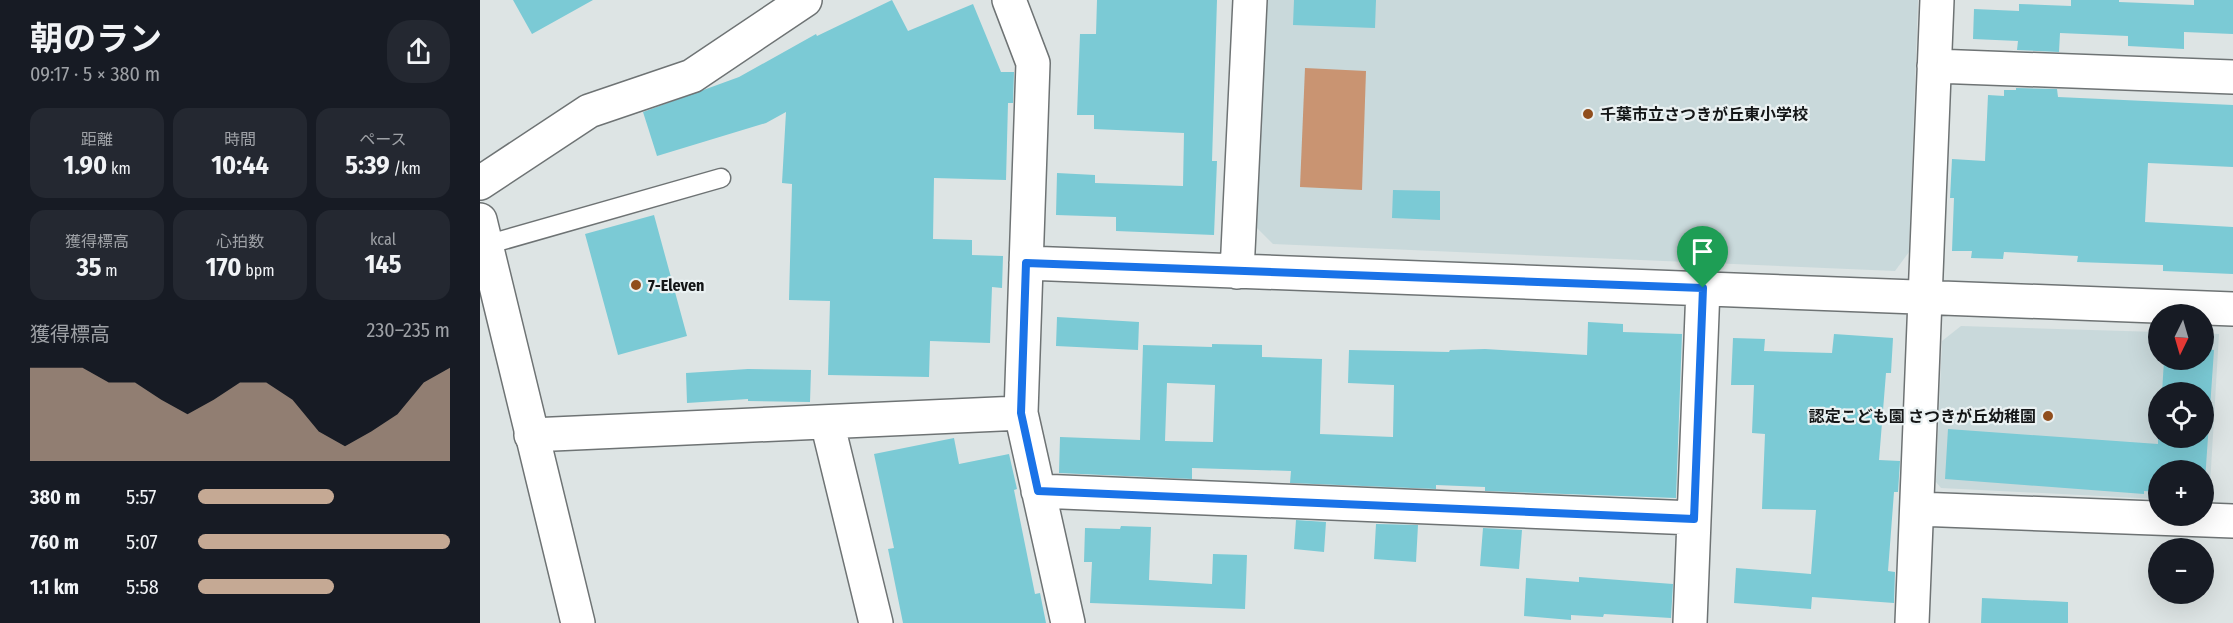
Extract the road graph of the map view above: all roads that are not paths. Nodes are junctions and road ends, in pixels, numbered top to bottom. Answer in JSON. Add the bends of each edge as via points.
{"nodes":[{"id":1,"x":805,"y":0,"type":"edge"},
{"id":2,"x":1008,"y":0,"type":"edge"},
{"id":3,"x":1250,"y":0,"type":"edge"},
{"id":4,"x":1937,"y":0,"type":"edge"},
{"id":5,"x":1934,"y":66,"type":"junction"},
{"id":6,"x":2233,"y":77,"type":"edge"},
{"id":7,"x":721,"y":178,"type":"dead end"},
{"id":8,"x":480,"y":183,"type":"edge"},
{"id":9,"x":483,"y":233,"type":"edge"},
{"id":10,"x":1026,"y":263,"type":"junction"},
{"id":11,"x":1237,"y":272,"type":"junction"},
{"id":12,"x":1703,"y":288,"type":"junction"},
{"id":13,"x":1925,"y":297,"type":"junction"},
{"id":14,"x":2233,"y":309,"type":"edge"},
{"id":15,"x":1021,"y":413,"type":"junction"},
{"id":16,"x":827,"y":422,"type":"junction"},
{"id":17,"x":531,"y":435,"type":"junction"},
{"id":18,"x":1038,"y":491,"type":"junction"},
{"id":19,"x":1917,"y":509,"type":"junction"},
{"id":20,"x":1694,"y":519,"type":"junction"},
{"id":21,"x":2233,"y":521,"type":"edge"},
{"id":22,"x":578,"y":623,"type":"edge"},
{"id":23,"x":876,"y":623,"type":"edge"},
{"id":24,"x":1068,"y":623,"type":"edge"},
{"id":25,"x":1689,"y":623,"type":"edge"},
{"id":26,"x":1912,"y":623,"type":"edge"}],
"edges":[{"from":1,"to":8,"type":"street","via":[[692,76],[589,111]]},
{"from":2,"to":10,"type":"street","via":[[1033,63]]},
{"from":3,"to":11,"type":"street"},
{"from":4,"to":5,"type":"street"},
{"from":5,"to":6,"type":"street"},
{"from":5,"to":13,"type":"street"},
{"from":7,"to":9,"type":"lane"},
{"from":9,"to":17,"type":"street"},
{"from":10,"to":11,"type":"street"},
{"from":10,"to":15,"type":"street"},
{"from":11,"to":12,"type":"street"},
{"from":12,"to":13,"type":"street"},
{"from":12,"to":20,"type":"street"},
{"from":13,"to":14,"type":"street"},
{"from":13,"to":19,"type":"street"},
{"from":15,"to":16,"type":"street"},
{"from":15,"to":18,"type":"street"},
{"from":16,"to":17,"type":"street"},
{"from":16,"to":23,"type":"street"},
{"from":17,"to":22,"type":"street"},
{"from":18,"to":20,"type":"street"},
{"from":18,"to":24,"type":"street"},
{"from":19,"to":21,"type":"street"},
{"from":19,"to":26,"type":"street"},
{"from":20,"to":25,"type":"street"}]}
